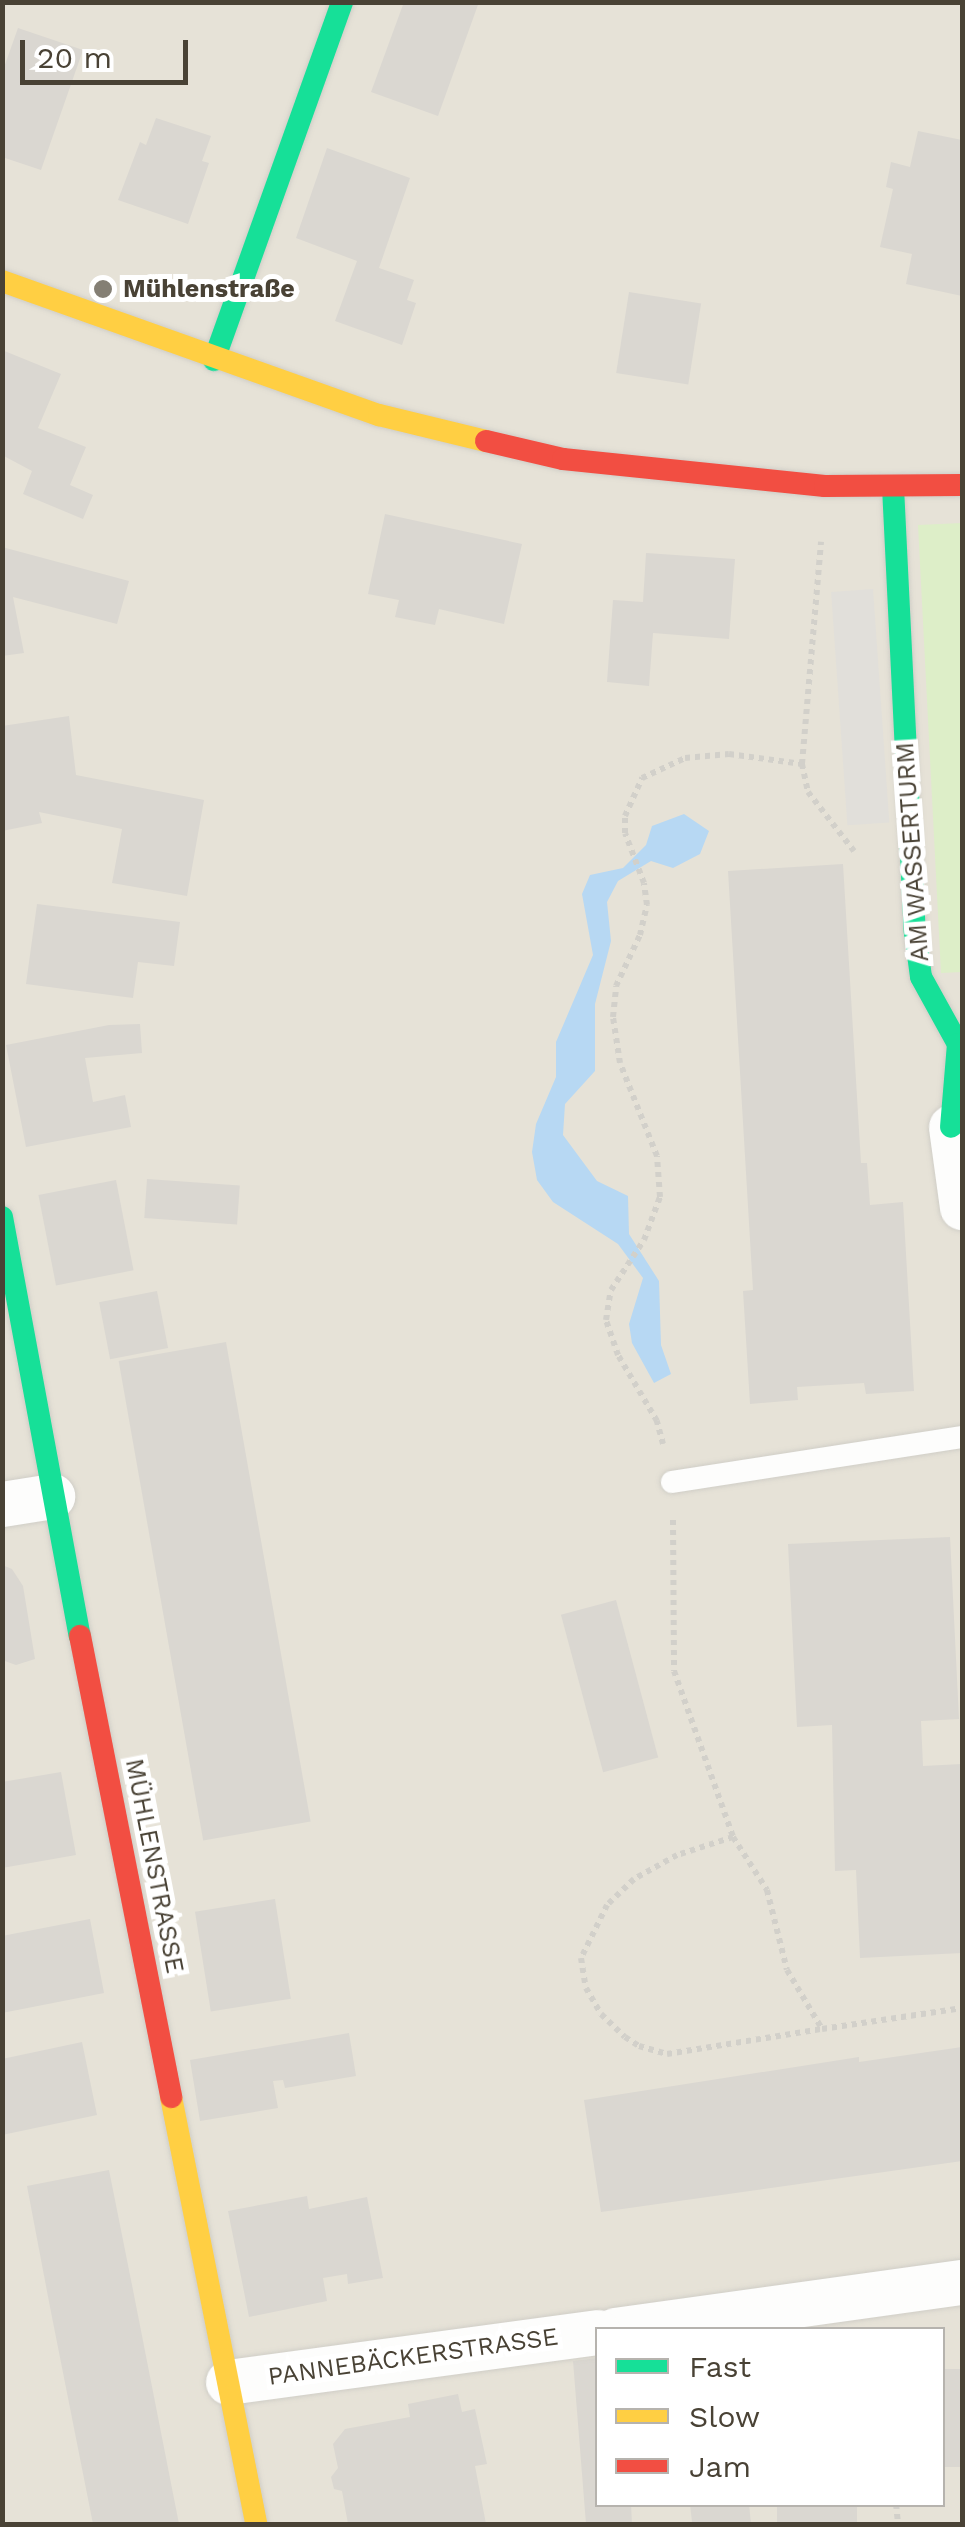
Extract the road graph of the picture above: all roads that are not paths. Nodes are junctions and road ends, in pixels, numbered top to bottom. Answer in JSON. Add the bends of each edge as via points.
{"nodes":[{"id":1,"x":342,"y":2,"type":"edge"},
{"id":2,"x":2,"y":282,"type":"edge"},
{"id":3,"x":214,"y":360,"type":"junction"},
{"id":4,"x":962,"y":486,"type":"edge"},
{"id":5,"x":893,"y":487,"type":"junction"},
{"id":6,"x":951,"y":1127,"type":"joint"},
{"id":7,"x":962,"y":1207,"type":"edge"},
{"id":8,"x":2,"y":1217,"type":"edge"},
{"id":9,"x":962,"y":1437,"type":"edge"},
{"id":10,"x":672,"y":1482,"type":"road end"},
{"id":11,"x":52,"y":1496,"type":"junction"},
{"id":12,"x":2,"y":1504,"type":"edge"},
{"id":13,"x":962,"y":2282,"type":"edge"},
{"id":14,"x":637,"y":2327,"type":"edge"},
{"id":15,"x":595,"y":2332,"type":"edge"},
{"id":16,"x":228,"y":2382,"type":"junction"},
{"id":17,"x":256,"y":2524,"type":"edge"}],
"edges":[{"from":1,"to":3,"type":"street"},
{"from":2,"to":3,"type":"street"},
{"from":3,"to":5,"type":"street","via":[[380,416],[563,459]]},
{"from":4,"to":5,"type":"street"},
{"from":5,"to":6,"type":"street","name":"AM WASSERTURM","via":[[916,932],[921,978],[958,1044]]},
{"from":6,"to":7,"type":"street","name":"AM WASSERTURM"},
{"from":8,"to":11,"type":"street","name":"MÜHLENSTRASSE"},
{"from":9,"to":10,"type":"lane"},
{"from":11,"to":12,"type":"street"},
{"from":11,"to":16,"type":"street","name":"MÜHLENSTRASSE"},
{"from":13,"to":14,"type":"street"},
{"from":15,"to":16,"type":"street","name":"PANNEBÄCKERSTRASSE"},
{"from":16,"to":17,"type":"street","name":"MÜHLENSTRASSE"}]}
